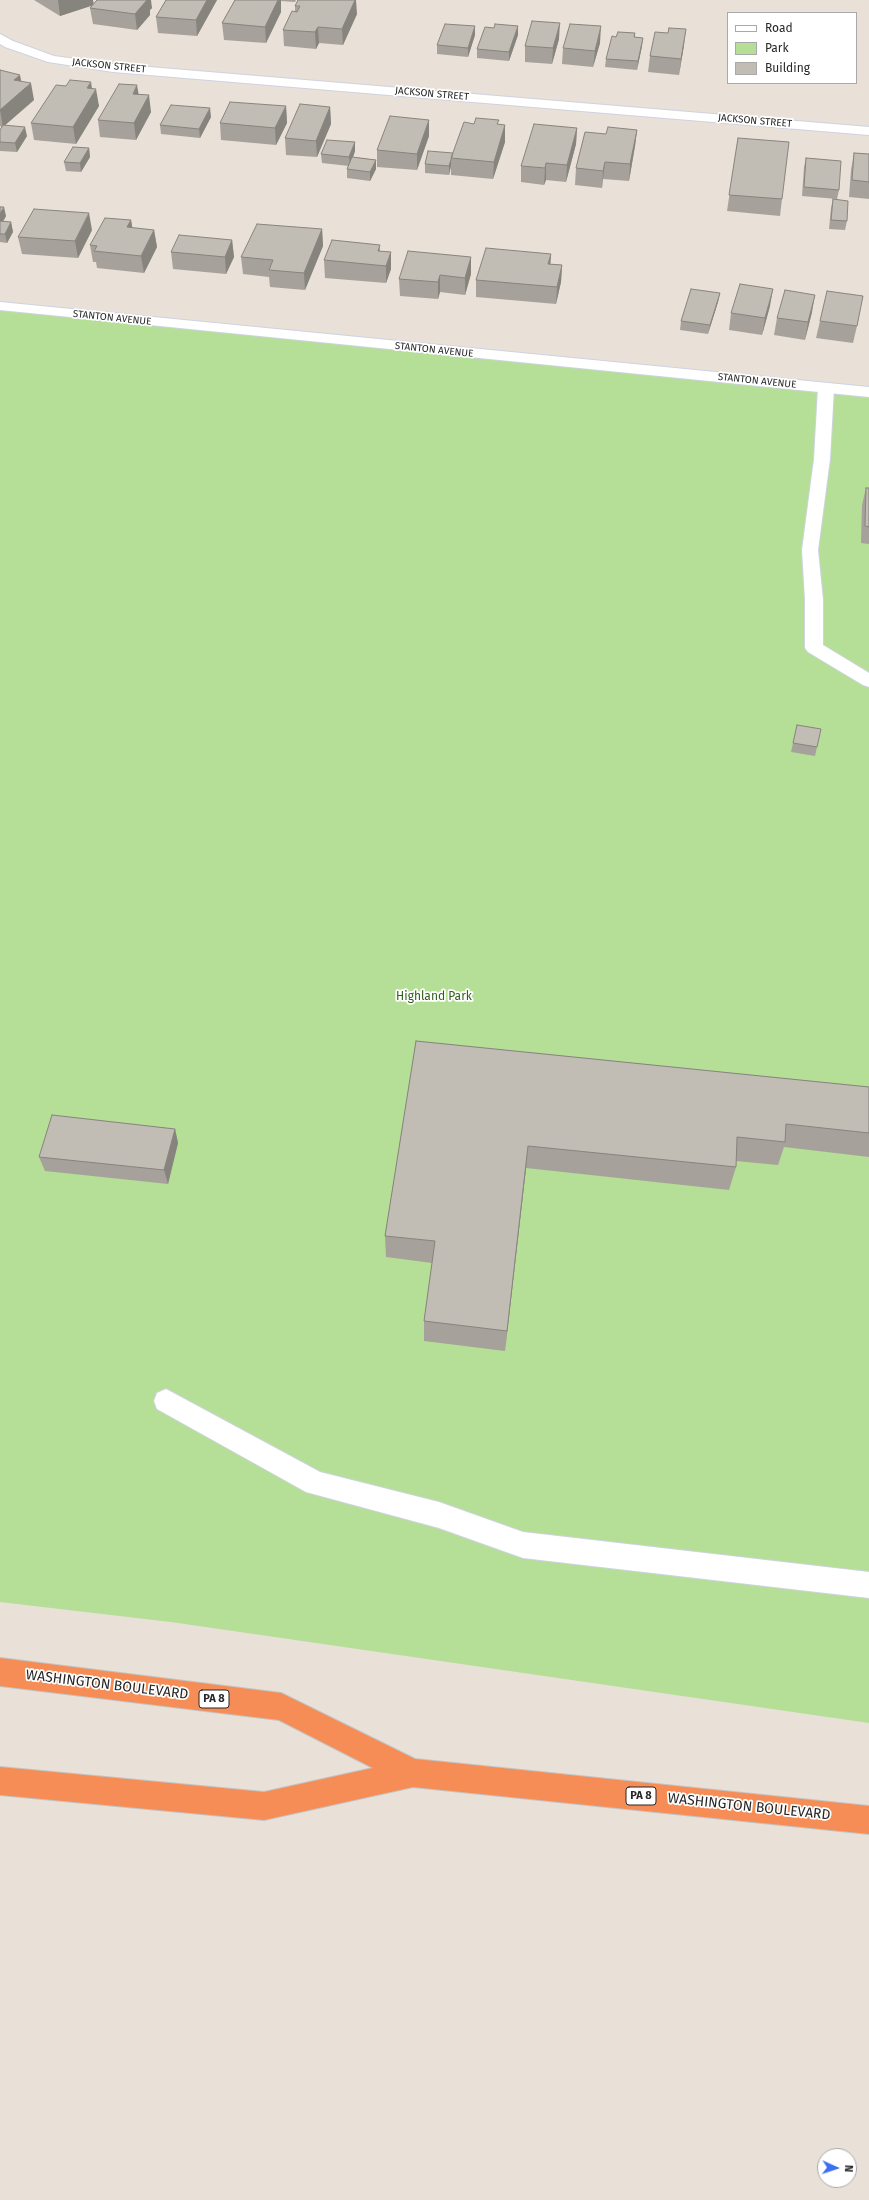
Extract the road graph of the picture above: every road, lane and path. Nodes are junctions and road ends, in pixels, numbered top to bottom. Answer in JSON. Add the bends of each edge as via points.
{"nodes":[{"id":1,"x":0,"y":38,"type":"edge"},
{"id":2,"x":869,"y":131,"type":"edge"},
{"id":3,"x":0,"y":306,"type":"edge"},
{"id":4,"x":826,"y":388,"type":"junction"},
{"id":5,"x":869,"y":392,"type":"edge"},
{"id":6,"x":869,"y":681,"type":"edge"},
{"id":7,"x":166,"y":1401,"type":"dead end"},
{"id":8,"x":869,"y":1585,"type":"edge"},
{"id":9,"x":0,"y":1672,"type":"edge"},
{"id":10,"x":414,"y":1772,"type":"junction"},
{"id":11,"x":0,"y":1781,"type":"edge"},
{"id":12,"x":869,"y":1820,"type":"edge"}],
"edges":[{"from":1,"to":2,"type":"street","name":"JACKSON STREET","via":[[9,44],[52,59],[113,68]]},
{"from":3,"to":4,"type":"street","name":"STANTON AVENUE"},
{"from":4,"to":5,"type":"street","name":"STANTON AVENUE"},
{"from":4,"to":6,"type":"street","via":[[822,459],[810,550],[814,648]]},
{"from":7,"to":8,"type":"street","via":[[315,1483],[439,1515],[523,1545]]},
{"from":9,"to":10,"type":"highway","name":"WASHINGTON BOULEVARD","number":"PA 8","via":[[281,1707]]},
{"from":10,"to":11,"type":"highway","name":"WASHINGTON BOULEVARD","number":"PA 8","via":[[264,1806]]},
{"from":10,"to":12,"type":"highway","name":"WASHINGTON BOULEVARD","number":"PA 8"}]}
